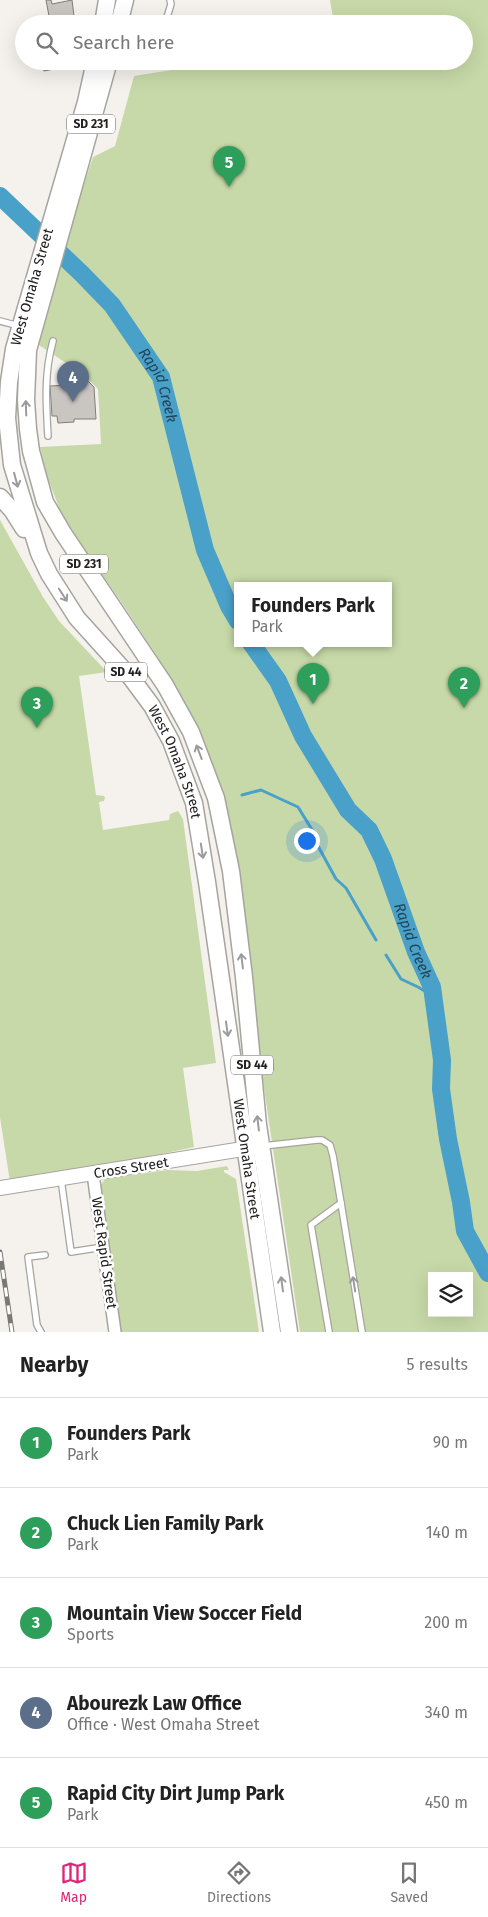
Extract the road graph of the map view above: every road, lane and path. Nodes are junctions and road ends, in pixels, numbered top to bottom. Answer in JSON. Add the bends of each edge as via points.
{"nodes":[{"id":1,"x":107,"y":0,"type":"edge"},
{"id":2,"x":119,"y":0,"type":"edge"},
{"id":3,"x":125,"y":0,"type":"edge"},
{"id":4,"x":170,"y":0,"type":"edge"},
{"id":5,"x":104,"y":15,"type":"edge"},
{"id":6,"x":119,"y":15,"type":"edge"},
{"id":7,"x":121,"y":15,"type":"edge"},
{"id":8,"x":168,"y":15,"type":"edge"},
{"id":9,"x":102,"y":70,"type":"edge"},
{"id":10,"x":0,"y":321,"type":"edge"},
{"id":11,"x":27,"y":328,"type":"junction"},
{"id":12,"x":53,"y":341,"type":"dead end"},
{"id":13,"x":14,"y":349,"type":"junction"},
{"id":14,"x":0,"y":412,"type":"edge"},
{"id":15,"x":28,"y":429,"type":"junction"},
{"id":16,"x":48,"y":436,"type":"dead end"},
{"id":17,"x":7,"y":449,"type":"edge"},
{"id":18,"x":0,"y":497,"type":"edge"},
{"id":19,"x":39,"y":553,"type":"junction"},
{"id":20,"x":140,"y":650,"type":"junction"},
{"id":21,"x":261,"y":1146,"type":"junction"},
{"id":22,"x":244,"y":1149,"type":"junction"},
{"id":23,"x":93,"y":1174,"type":"junction"},
{"id":24,"x":61,"y":1178,"type":"junction"},
{"id":25,"x":0,"y":1188,"type":"edge"},
{"id":26,"x":341,"y":1203,"type":"junction"},
{"id":27,"x":103,"y":1247,"type":"junction"},
{"id":28,"x":45,"y":1254,"type":"dead end"},
{"id":29,"x":41,"y":1332,"type":"edge"},
{"id":30,"x":115,"y":1332,"type":"edge"},
{"id":31,"x":272,"y":1332,"type":"edge"},
{"id":32,"x":289,"y":1332,"type":"edge"},
{"id":33,"x":329,"y":1332,"type":"edge"},
{"id":34,"x":362,"y":1332,"type":"edge"}],
"edges":[{"from":1,"to":5,"type":"main road"},
{"from":2,"to":6,"type":"main road"},
{"from":3,"to":7,"type":"main road"},
{"from":4,"to":8,"type":"lane"},
{"from":9,"to":11,"type":"main road","name":"West Omaha Street","number":"SD 231"},
{"from":10,"to":11,"type":"lane"},
{"from":11,"to":13,"type":"main road","name":"West Omaha Street","number":"SD 231"},
{"from":15,"to":11,"type":"main road","name":"West Omaha Street","number":"SD 231","one_way":true},
{"from":12,"to":16,"type":"lane","via":[[46,386]]},
{"from":13,"to":14,"type":"main road","via":[[6,354]]},
{"from":13,"to":17,"type":"main road","name":"West Omaha Street","number":"SD 231","via":[[8,398]]},
{"from":15,"to":17,"type":"main road","via":[[23,443]]},
{"from":15,"to":20,"type":"main road","name":"West Omaha Street","number":"SD 231","via":[[37,476],[53,518]]},
{"from":17,"to":19,"type":"main road","name":"West Omaha Street","number":"SD 231","one_way":true},
{"from":17,"to":20,"type":"main road","via":[[23,460],[37,504],[62,553]]},
{"from":18,"to":19,"type":"main road","number":"SD 44"},
{"from":19,"to":22,"type":"main road","name":"West Omaha Street","number":"SD 44","one_way":true,"via":[[77,618],[152,706],[171,741],[194,803]]},
{"from":21,"to":20,"type":"main road","name":"West Omaha Street","number":"SD 44","one_way":true,"via":[[231,871],[216,798],[191,732],[165,685]]},
{"from":21,"to":22,"type":"street","name":"Cross Street"},
{"from":21,"to":26,"type":"lane","via":[[317,1140],[330,1145]]},
{"from":32,"to":21,"type":"main road","name":"West Omaha Street","number":"SD 44","one_way":true},
{"from":22,"to":23,"type":"street","name":"Cross Street"},
{"from":22,"to":31,"type":"main road","name":"West Omaha Street","number":"SD 44"},
{"from":23,"to":24,"type":"street","name":"Cross Street"},
{"from":23,"to":27,"type":"street","name":"West Rapid Street"},
{"from":24,"to":25,"type":"street","name":"Cross Street"},
{"from":24,"to":27,"type":"lane","via":[[71,1252]]},
{"from":26,"to":33,"type":"lane","via":[[311,1225]]},
{"from":34,"to":26,"type":"lane","one_way":true},
{"from":27,"to":30,"type":"street","name":"West Rapid Street"},
{"from":28,"to":29,"type":"lane","via":[[28,1257],[37,1325]]}]}
